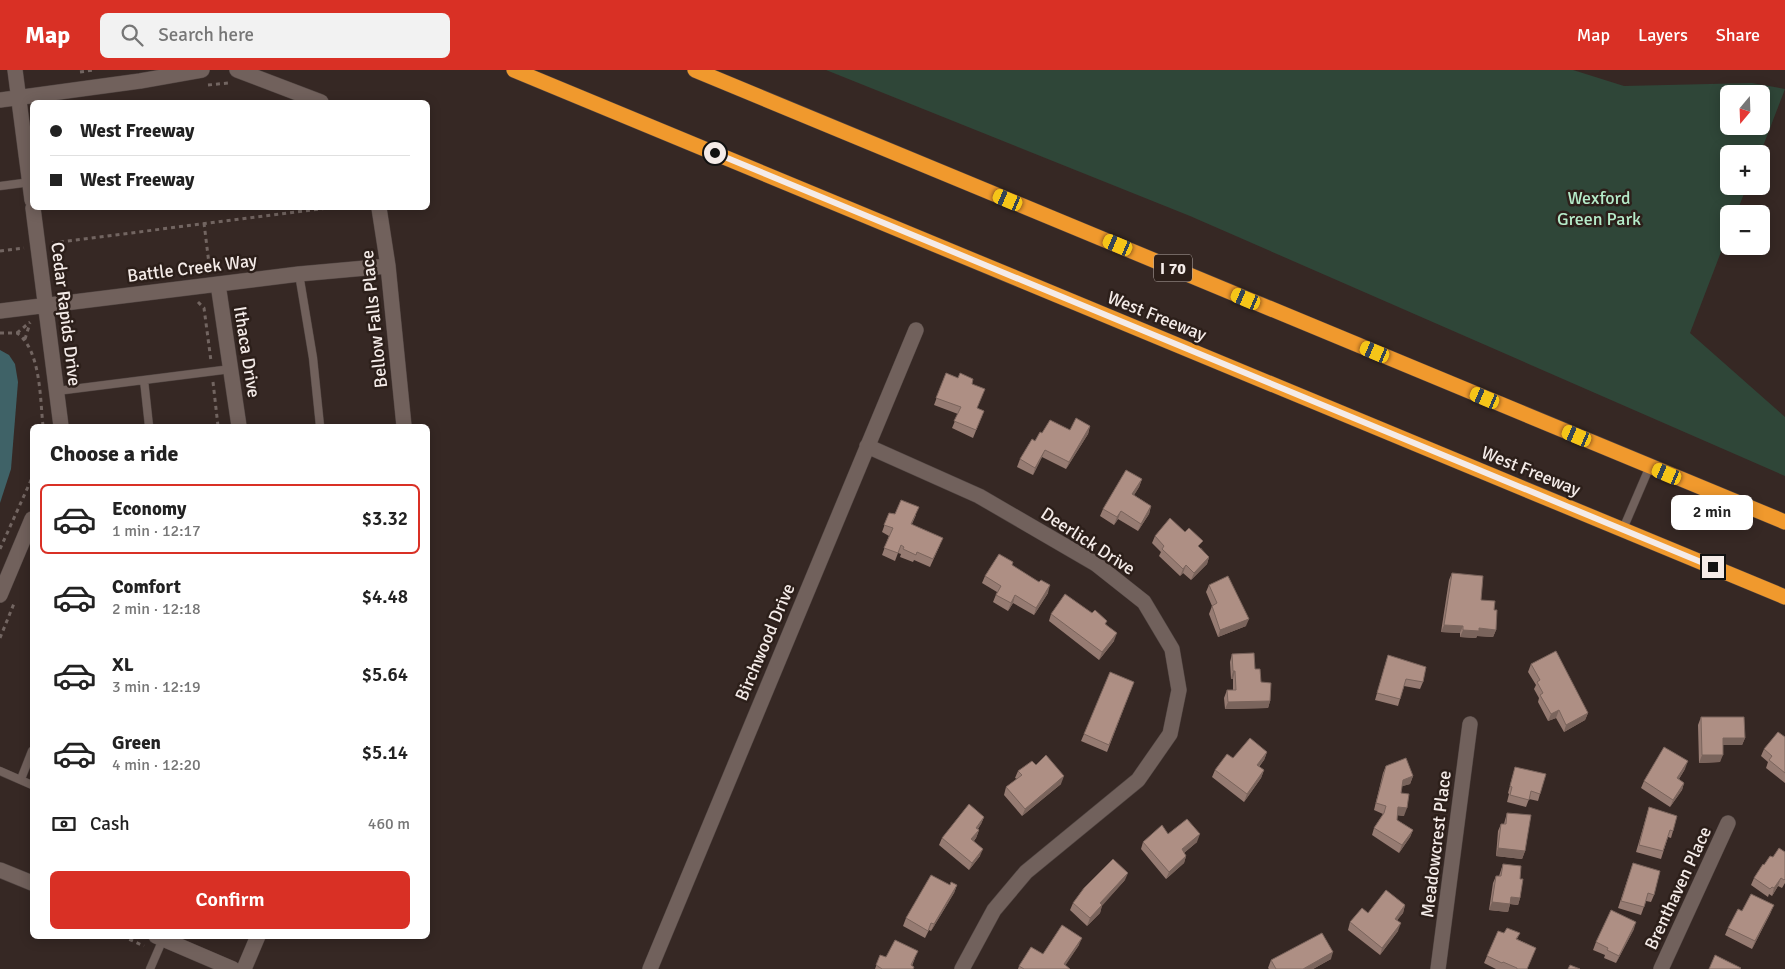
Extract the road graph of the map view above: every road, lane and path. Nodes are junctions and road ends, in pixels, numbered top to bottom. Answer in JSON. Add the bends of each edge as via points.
{"nodes":[{"id":1,"x":15,"y":70,"type":"edge"},
{"id":2,"x":94,"y":70,"type":"edge"},
{"id":3,"x":202,"y":70,"type":"edge"},
{"id":4,"x":237,"y":70,"type":"edge"},
{"id":5,"x":514,"y":70,"type":"edge"},
{"id":6,"x":695,"y":70,"type":"edge"},
{"id":7,"x":77,"y":72,"type":"dead end"},
{"id":8,"x":140,"y":76,"type":"edge"},
{"id":9,"x":20,"y":98,"type":"junction"},
{"id":10,"x":0,"y":100,"type":"edge"},
{"id":11,"x":316,"y":100,"type":"edge"},
{"id":12,"x":30,"y":174,"type":"edge"},
{"id":13,"x":30,"y":182,"type":"edge"},
{"id":14,"x":0,"y":186,"type":"edge"},
{"id":15,"x":33,"y":210,"type":"edge"},
{"id":16,"x":310,"y":210,"type":"edge"},
{"id":17,"x":379,"y":210,"type":"edge"},
{"id":18,"x":204,"y":223,"type":"junction"},
{"id":19,"x":44,"y":244,"type":"dead end"},
{"id":20,"x":26,"y":248,"type":"dead end"},
{"id":21,"x":0,"y":251,"type":"edge"},
{"id":22,"x":388,"y":266,"type":"junction"},
{"id":23,"x":300,"y":274,"type":"junction"},
{"id":24,"x":214,"y":280,"type":"junction"},
{"id":25,"x":196,"y":301,"type":"dead end"},
{"id":26,"x":46,"y":305,"type":"junction"},
{"id":27,"x":0,"y":311,"type":"edge"},
{"id":28,"x":916,"y":330,"type":"dead end"},
{"id":29,"x":0,"y":333,"type":"edge"},
{"id":30,"x":17,"y":333,"type":"junction"},
{"id":31,"x":25,"y":339,"type":"junction"},
{"id":32,"x":230,"y":369,"type":"junction"},
{"id":33,"x":212,"y":371,"type":"junction"},
{"id":34,"x":144,"y":380,"type":"junction"},
{"id":35,"x":57,"y":390,"type":"junction"},
{"id":36,"x":44,"y":424,"type":"edge"},
{"id":37,"x":61,"y":424,"type":"edge"},
{"id":38,"x":149,"y":424,"type":"edge"},
{"id":39,"x":218,"y":424,"type":"edge"},
{"id":40,"x":239,"y":424,"type":"edge"},
{"id":41,"x":320,"y":424,"type":"edge"},
{"id":42,"x":404,"y":424,"type":"edge"},
{"id":43,"x":867,"y":446,"type":"junction"},
{"id":44,"x":1650,"y":466,"type":"junction"},
{"id":45,"x":1785,"y":522,"type":"edge"},
{"id":46,"x":30,"y":524,"type":"edge"},
{"id":47,"x":1622,"y":529,"type":"junction"},
{"id":48,"x":0,"y":595,"type":"edge"},
{"id":49,"x":1785,"y":597,"type":"edge"},
{"id":50,"x":1470,"y":724,"type":"dead end"},
{"id":51,"x":30,"y":756,"type":"edge"},
{"id":52,"x":0,"y":771,"type":"edge"},
{"id":53,"x":20,"y":780,"type":"junction"},
{"id":54,"x":30,"y":784,"type":"edge"},
{"id":55,"x":1728,"y":823,"type":"dead end"},
{"id":56,"x":0,"y":870,"type":"edge"},
{"id":57,"x":30,"y":883,"type":"edge"},
{"id":58,"x":143,"y":939,"type":"edge"},
{"id":59,"x":257,"y":939,"type":"edge"},
{"id":60,"x":157,"y":941,"type":"edge"},
{"id":61,"x":150,"y":969,"type":"edge"},
{"id":62,"x":233,"y":969,"type":"edge"},
{"id":63,"x":244,"y":969,"type":"edge"},
{"id":64,"x":650,"y":969,"type":"edge"},
{"id":65,"x":962,"y":969,"type":"edge"},
{"id":66,"x":1438,"y":969,"type":"edge"},
{"id":67,"x":1661,"y":969,"type":"edge"}],
"edges":[{"from":1,"to":9,"type":"street"},
{"from":2,"to":7,"type":"path"},
{"from":3,"to":8,"type":"street"},
{"from":4,"to":11,"type":"street"},
{"from":5,"to":47,"type":"highway","name":"West Freeway"},
{"from":6,"to":44,"type":"highway","number":"I 70"},
{"from":8,"to":9,"type":"street"},
{"from":9,"to":10,"type":"street"},
{"from":9,"to":12,"type":"street"},
{"from":13,"to":14,"type":"lane"},
{"from":15,"to":26,"type":"street","name":"Cedar Rapids Drive"},
{"from":16,"to":18,"type":"path"},
{"from":17,"to":22,"type":"street","name":"Bellow Falls Place"},
{"from":18,"to":19,"type":"path"},
{"from":18,"to":24,"type":"path"},
{"from":20,"to":21,"type":"path"},
{"from":22,"to":23,"type":"street","name":"Battle Creek Way"},
{"from":22,"to":42,"type":"street","name":"Bellow Falls Place"},
{"from":23,"to":24,"type":"street","name":"Battle Creek Way"},
{"from":23,"to":41,"type":"lane"},
{"from":24,"to":26,"type":"street","name":"Battle Creek Way"},
{"from":24,"to":32,"type":"street","name":"Ithaca Drive"},
{"from":25,"to":33,"type":"path","via":[[204,308]]},
{"from":26,"to":27,"type":"street","name":"Battle Creek Way"},
{"from":26,"to":35,"type":"street","name":"Cedar Rapids Drive"},
{"from":28,"to":43,"type":"street","name":"Birchwood Drive"},
{"from":29,"to":30,"type":"path"},
{"from":30,"to":31,"type":"path"},
{"from":30,"to":31,"type":"path","via":[[32,320]]},
{"from":31,"to":36,"type":"path","via":[[37,372]]},
{"from":32,"to":33,"type":"lane"},
{"from":32,"to":40,"type":"street","name":"Ithaca Drive"},
{"from":33,"to":34,"type":"lane"},
{"from":33,"to":39,"type":"path"},
{"from":34,"to":35,"type":"lane"},
{"from":34,"to":38,"type":"lane"},
{"from":35,"to":37,"type":"street","name":"Cedar Rapids Drive"},
{"from":43,"to":64,"type":"street","name":"Birchwood Drive"},
{"from":43,"to":65,"type":"street","name":"Deerlick Drive","via":[[979,496],[1096,564],[1144,602],[1172,649],[1178,690],[1170,734],[1138,780],[1026,872],[994,910]]},
{"from":44,"to":45,"type":"highway","number":"I 70"},
{"from":44,"to":47,"type":"lane"},
{"from":46,"to":48,"type":"street"},
{"from":47,"to":49,"type":"highway","name":"West Freeway"},
{"from":50,"to":66,"type":"street","name":"Meadowcrest Place"},
{"from":51,"to":53,"type":"lane"},
{"from":52,"to":53,"type":"lane"},
{"from":53,"to":54,"type":"lane"},
{"from":55,"to":67,"type":"street","name":"Brenthaven Place"},
{"from":56,"to":57,"type":"street"},
{"from":58,"to":60,"type":"path"},
{"from":59,"to":63,"type":"street"},
{"from":60,"to":61,"type":"lane"},
{"from":60,"to":62,"type":"street"}]}
